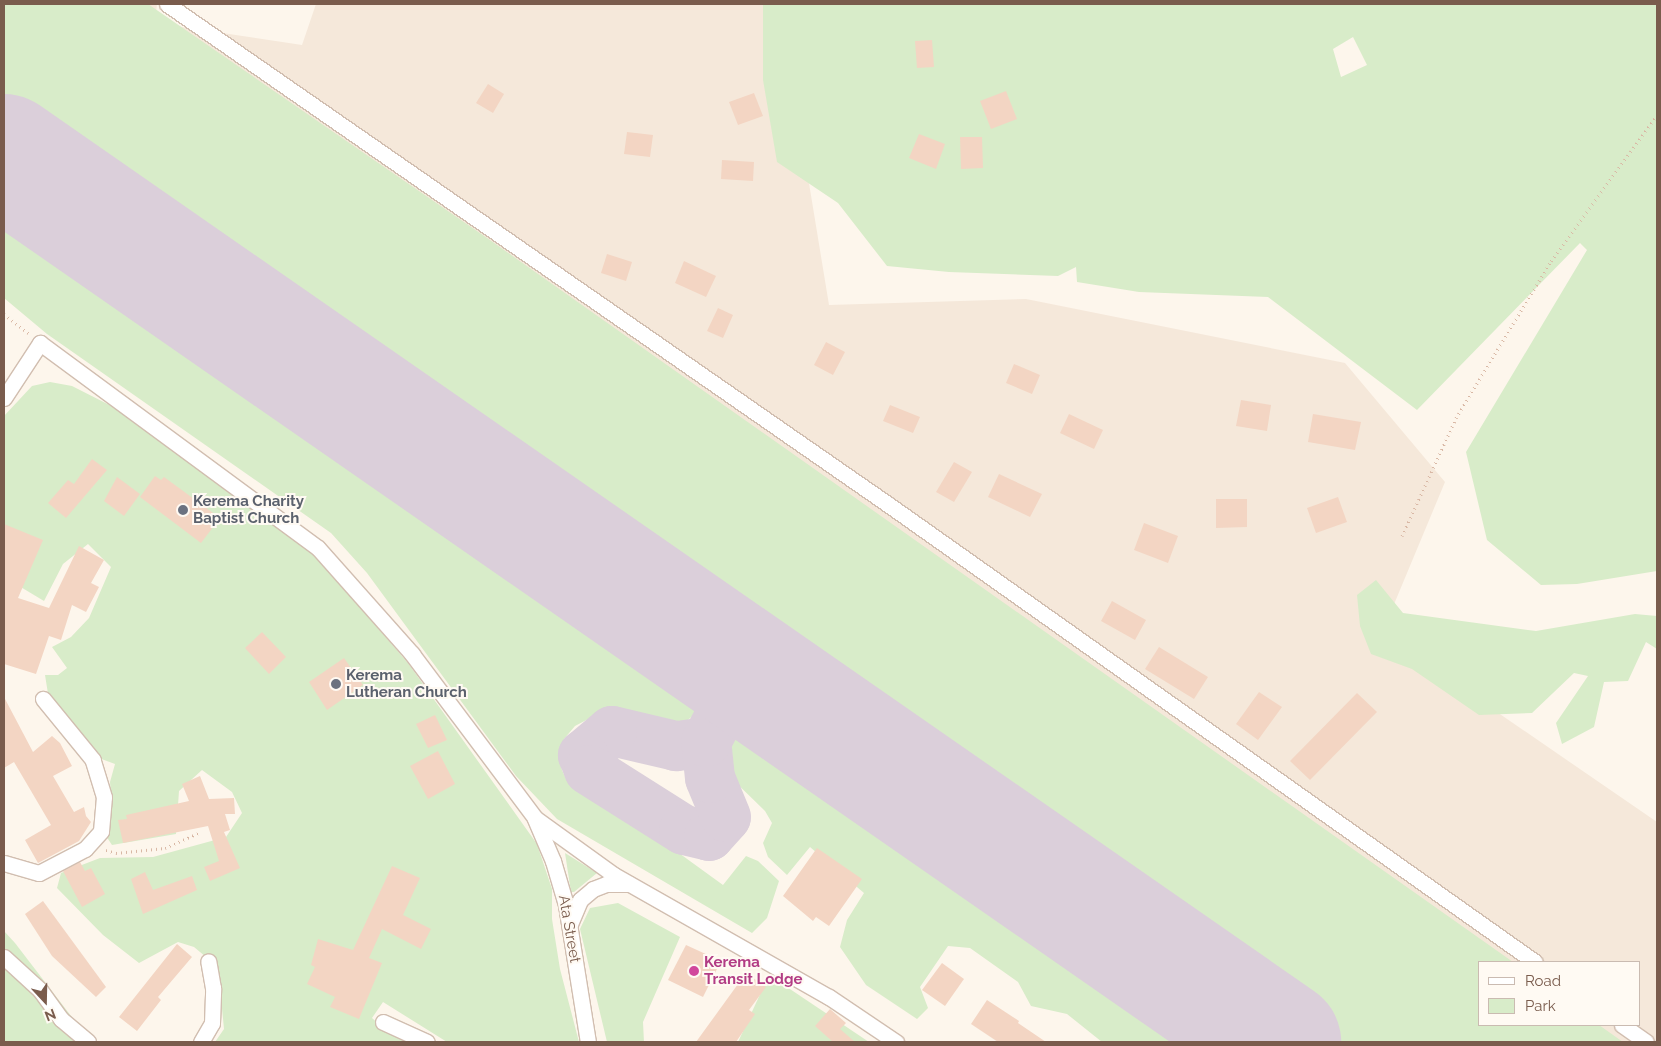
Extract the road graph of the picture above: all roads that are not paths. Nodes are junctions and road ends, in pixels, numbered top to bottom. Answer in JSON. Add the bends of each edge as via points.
{"nodes":[{"id":1,"x":167,"y":4,"type":"edge"},
{"id":2,"x":4,"y":398,"type":"edge"},
{"id":3,"x":42,"y":699,"type":"dead end"},
{"id":4,"x":535,"y":818,"type":"junction"},
{"id":5,"x":4,"y":863,"type":"edge"},
{"id":6,"x":630,"y":884,"type":"junction"},
{"id":7,"x":569,"y":927,"type":"junction"},
{"id":8,"x":4,"y":957,"type":"edge"},
{"id":9,"x":208,"y":961,"type":"dead end"},
{"id":10,"x":1534,"y":961,"type":"edge"},
{"id":11,"x":383,"y":1022,"type":"dead end"},
{"id":12,"x":1623,"y":1026,"type":"edge"},
{"id":13,"x":88,"y":1042,"type":"edge"},
{"id":14,"x":201,"y":1042,"type":"edge"},
{"id":15,"x":427,"y":1042,"type":"edge"},
{"id":16,"x":588,"y":1042,"type":"edge"},
{"id":17,"x":896,"y":1042,"type":"edge"},
{"id":18,"x":1646,"y":1042,"type":"edge"}],
"edges":[{"from":1,"to":10,"type":"street","via":[[889,505]]},
{"from":2,"to":4,"type":"street","via":[[40,343],[318,548],[412,654]]},
{"from":3,"to":5,"type":"street","via":[[93,760],[104,798],[101,831],[89,844],[38,873]]},
{"from":4,"to":6,"type":"street"},
{"from":4,"to":7,"type":"street","name":"Ata Street","via":[[553,861]]},
{"from":6,"to":7,"type":"street","via":[[606,884],[593,889],[580,900]]},
{"from":6,"to":17,"type":"street","via":[[829,998]]},
{"from":7,"to":16,"type":"street","name":"Ata Street"},
{"from":8,"to":13,"type":"street"},
{"from":9,"to":14,"type":"street","via":[[213,988],[212,1023]]},
{"from":11,"to":15,"type":"street"},
{"from":12,"to":18,"type":"street"}]}
